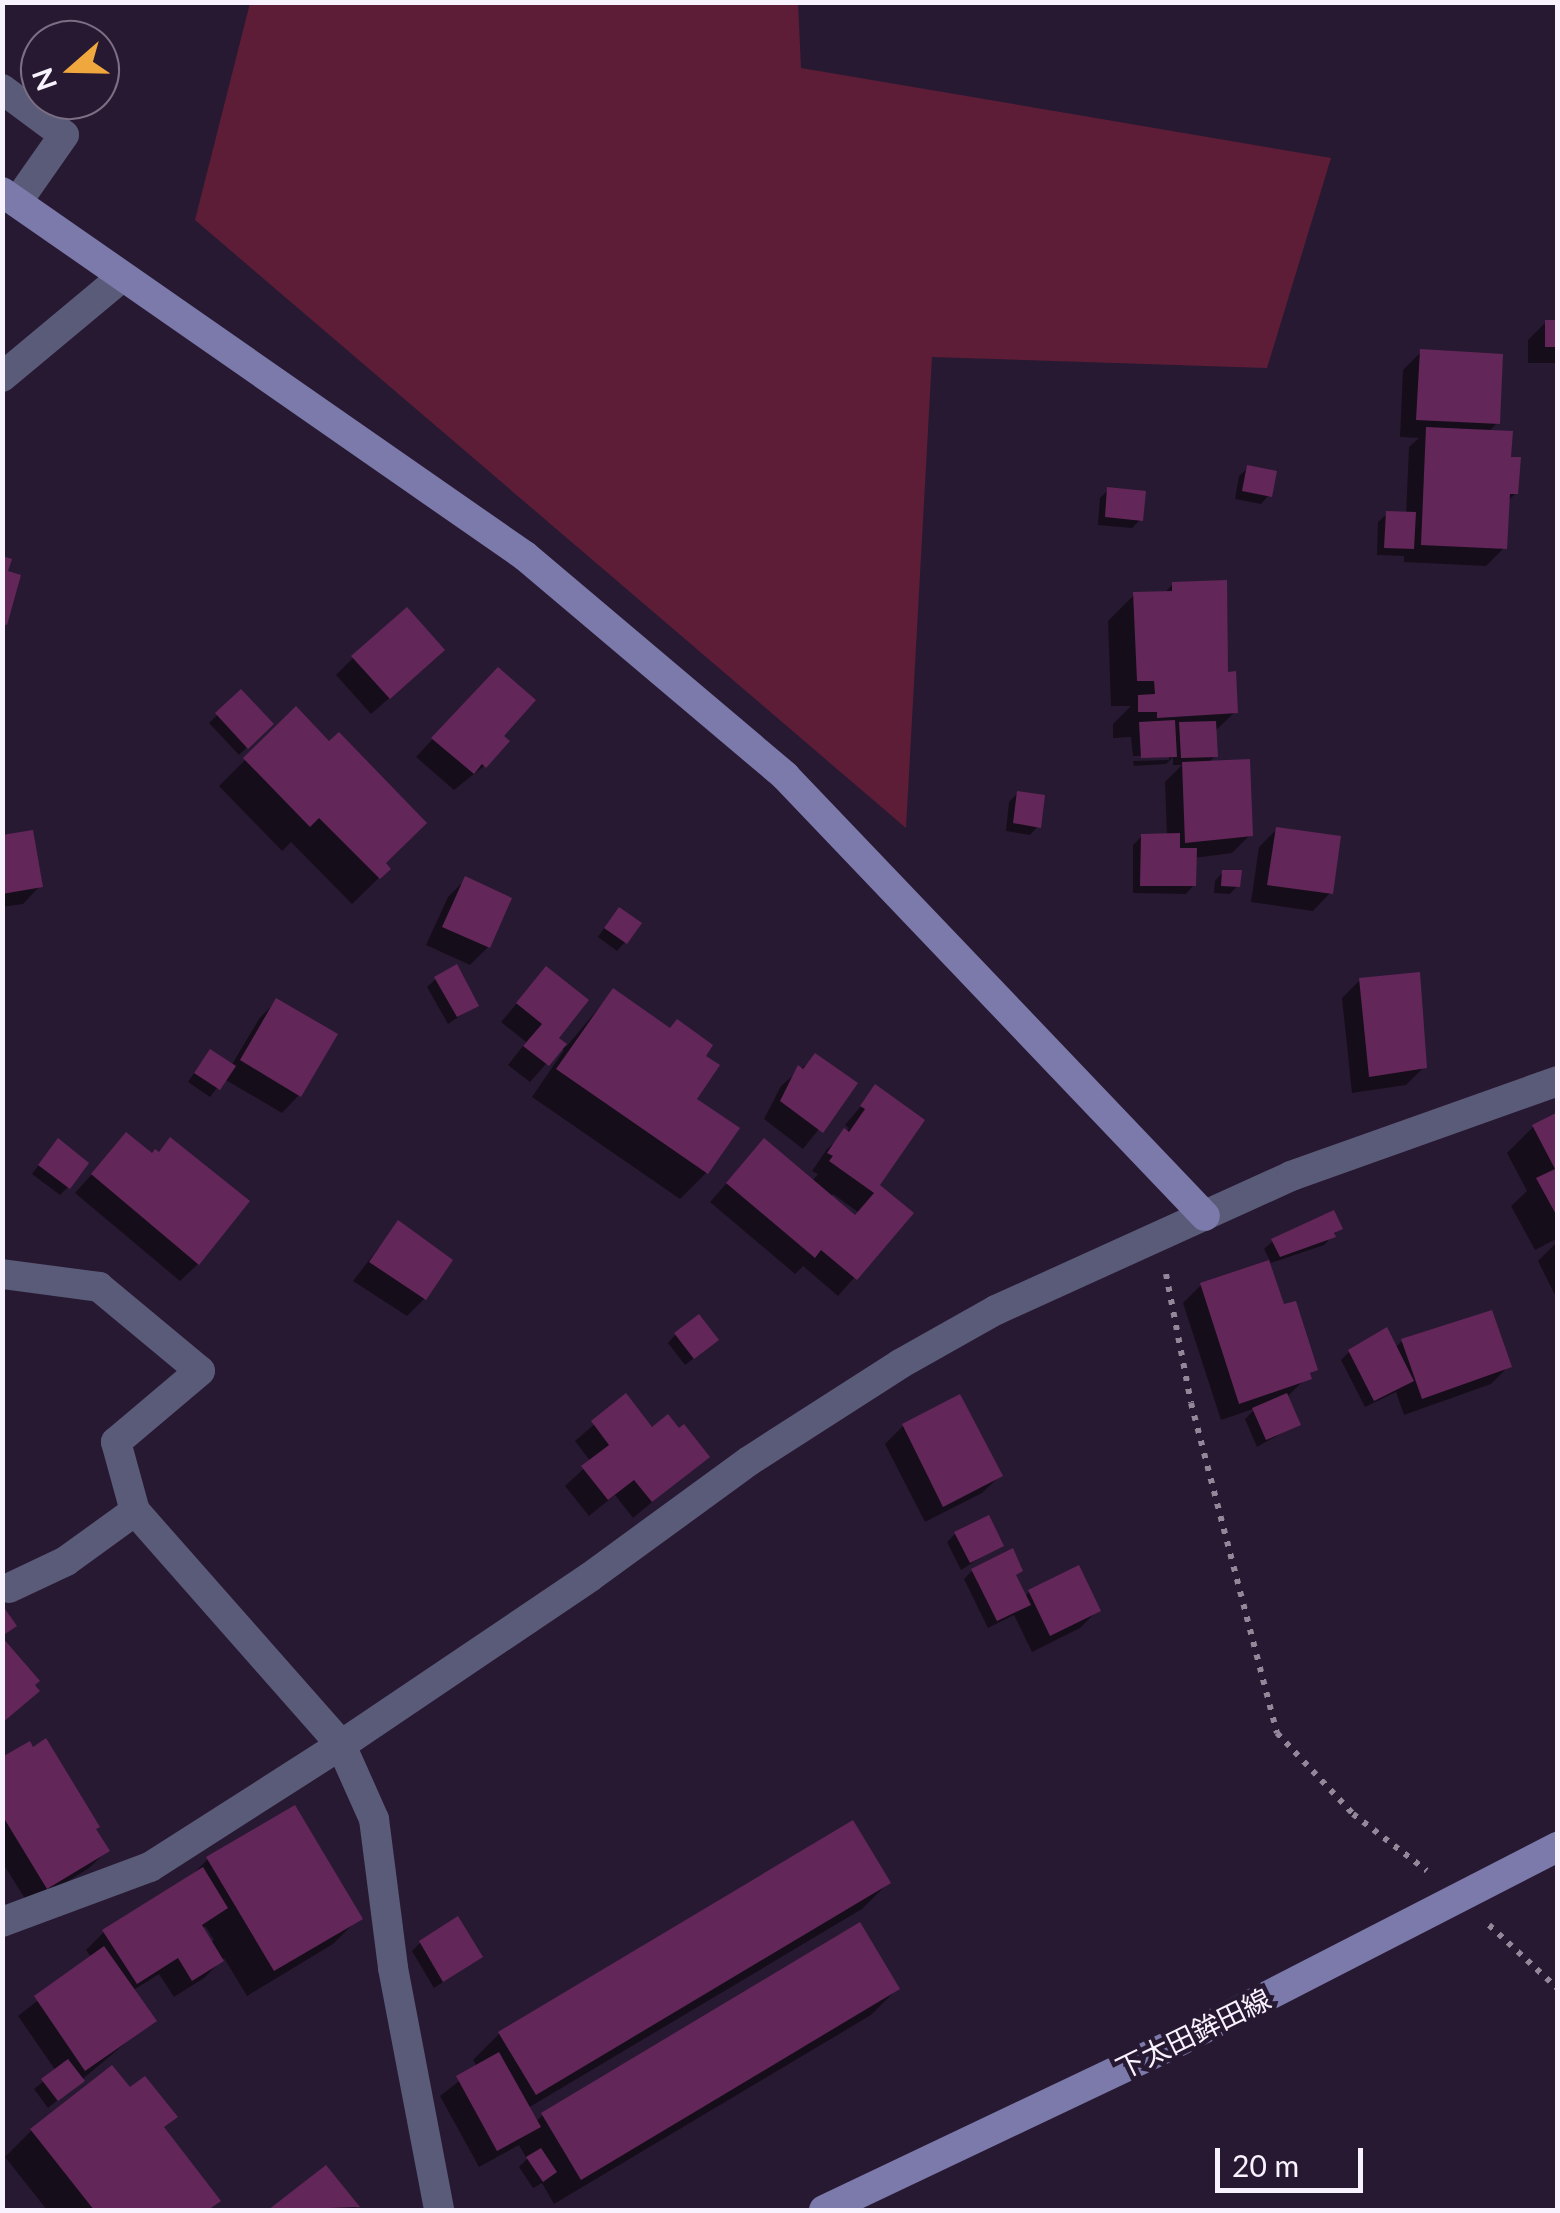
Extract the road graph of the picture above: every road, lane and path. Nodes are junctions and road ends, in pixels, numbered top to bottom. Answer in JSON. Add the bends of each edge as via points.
{"nodes":[{"id":1,"x":2,"y":89,"type":"edge"},
{"id":2,"x":10,"y":197,"type":"edge"},
{"id":3,"x":121,"y":278,"type":"junction"},
{"id":4,"x":2,"y":377,"type":"edge"},
{"id":5,"x":1558,"y":1080,"type":"edge"},
{"id":6,"x":1205,"y":1216,"type":"junction"},
{"id":7,"x":1159,"y":1236,"type":"junction"},
{"id":8,"x":2,"y":1274,"type":"edge"},
{"id":9,"x":135,"y":1511,"type":"junction"},
{"id":10,"x":8,"y":1588,"type":"dead end"},
{"id":11,"x":342,"y":1745,"type":"junction"},
{"id":12,"x":1558,"y":1847,"type":"edge"},
{"id":13,"x":1461,"y":1898,"type":"junction"},
{"id":14,"x":2,"y":1922,"type":"edge"},
{"id":15,"x":1558,"y":1989,"type":"edge"},
{"id":16,"x":440,"y":2210,"type":"edge"},
{"id":17,"x":824,"y":2210,"type":"edge"}],
"edges":[{"from":1,"to":2,"type":"street","via":[[64,135]]},
{"from":2,"to":3,"type":"street"},
{"from":3,"to":4,"type":"street"},
{"from":3,"to":6,"type":"street","via":[[525,556],[785,776]]},
{"from":5,"to":6,"type":"street","via":[[1291,1176]]},
{"from":6,"to":7,"type":"street"},
{"from":7,"to":11,"type":"street","via":[[996,1310],[900,1364],[749,1460]]},
{"from":7,"to":13,"type":"path","via":[[1190,1403],[1276,1733],[1352,1814]]},
{"from":8,"to":9,"type":"street","via":[[99,1287],[200,1371],[116,1442]]},
{"from":9,"to":10,"type":"street","via":[[66,1561]]},
{"from":9,"to":11,"type":"street"},
{"from":11,"to":14,"type":"street","via":[[150,1866]]},
{"from":11,"to":16,"type":"street","via":[[374,1819],[393,1968]]},
{"from":12,"to":13,"type":"street","name":"下太田鉾田線"},
{"from":13,"to":15,"type":"path"},
{"from":13,"to":17,"type":"street","name":"下太田鉾田線","via":[[1172,2046]]}]}
